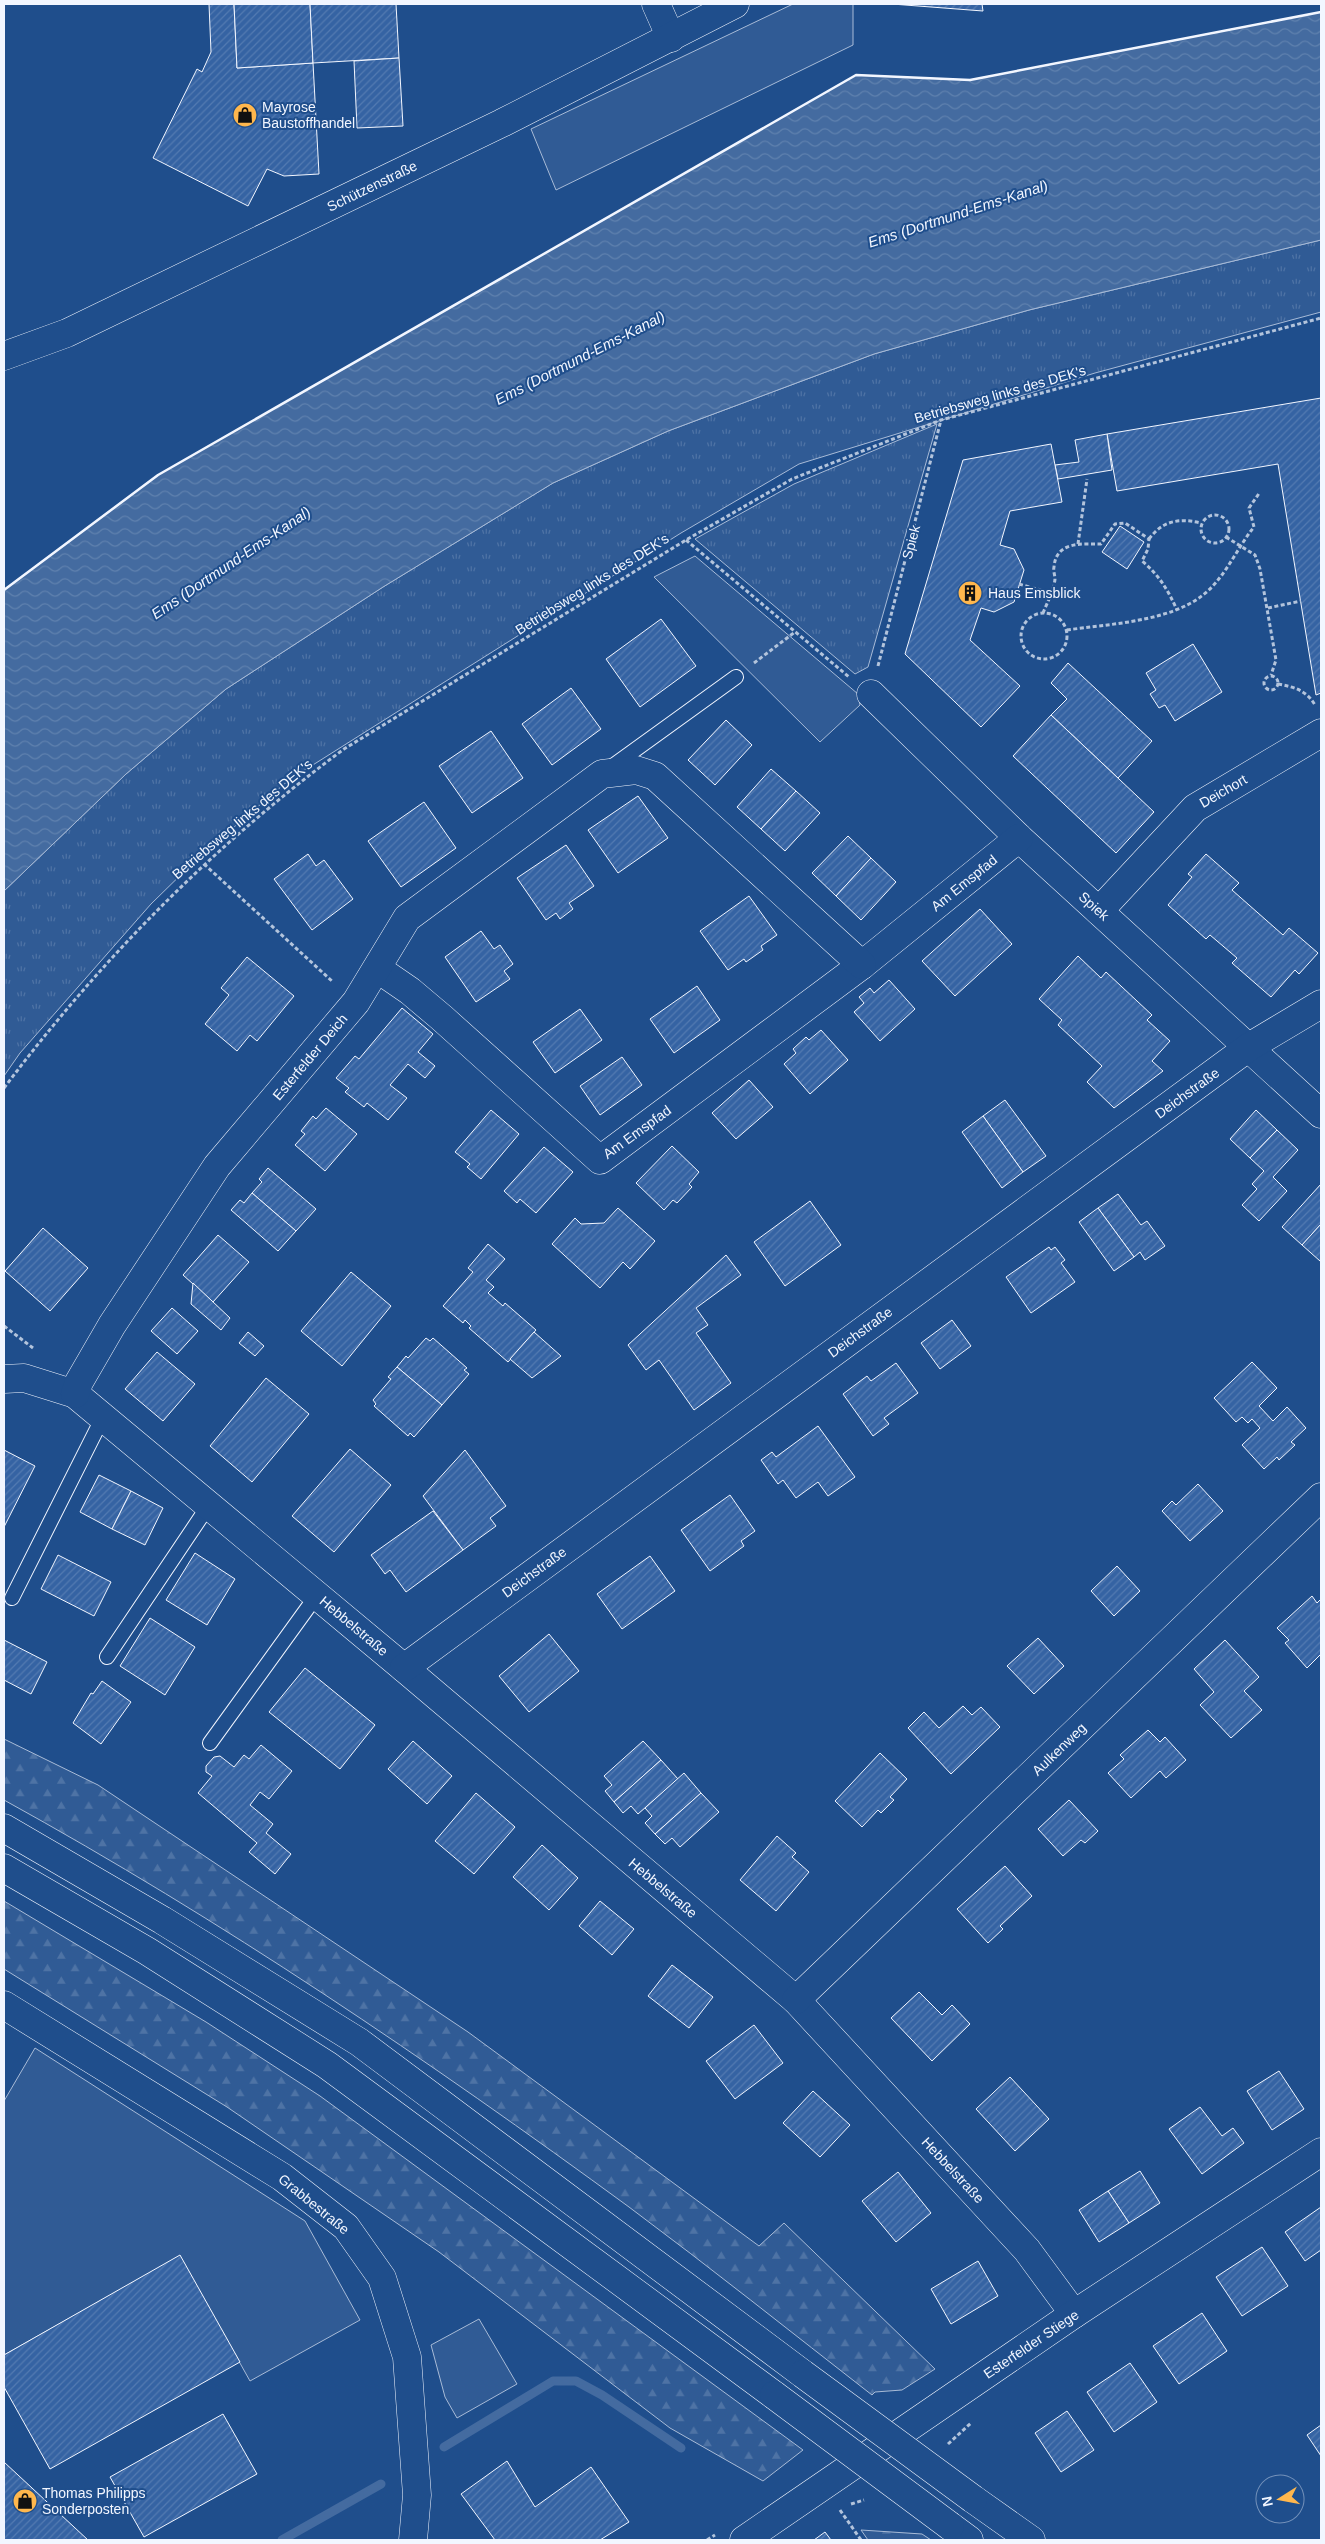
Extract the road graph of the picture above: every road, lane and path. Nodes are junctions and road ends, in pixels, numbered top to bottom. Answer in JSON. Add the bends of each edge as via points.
{"nodes":[{"id":1,"x":656,"y":4,"type":"edge"},
{"id":2,"x":735,"y":4,"type":"edge"},
{"id":3,"x":671,"y":38,"type":"junction"},
{"id":4,"x":1321,"y":318,"type":"edge"},
{"id":5,"x":4,"y":356,"type":"edge"},
{"id":6,"x":942,"y":420,"type":"junction"},
{"id":7,"x":1087,"y":479,"type":"dead end"},
{"id":8,"x":1260,"y":492,"type":"dead end"},
{"id":9,"x":1201,"y":523,"type":"junction"},
{"id":10,"x":1226,"y":537,"type":"junction"},
{"id":11,"x":1149,"y":539,"type":"junction"},
{"id":12,"x":686,"y":540,"type":"junction"},
{"id":13,"x":1078,"y":544,"type":"junction"},
{"id":14,"x":1240,"y":544,"type":"junction"},
{"id":15,"x":1020,"y":584,"type":"dead end"},
{"id":16,"x":1051,"y":593,"type":"junction"},
{"id":17,"x":1301,"y":601,"type":"dead end"},
{"id":18,"x":1268,"y":608,"type":"junction"},
{"id":19,"x":1177,"y":610,"type":"junction"},
{"id":20,"x":1043,"y":613,"type":"junction"},
{"id":21,"x":1067,"y":630,"type":"junction"},
{"id":22,"x":795,"y":632,"type":"junction"},
{"id":23,"x":1271,"y":676,"type":"junction"},
{"id":24,"x":736,"y":677,"type":"joint"},
{"id":25,"x":1278,"y":684,"type":"junction"},
{"id":26,"x":871,"y":694,"type":"junction"},
{"id":27,"x":1319,"y":721,"type":"edge"},
{"id":28,"x":602,"y":774,"type":"junction"},
{"id":29,"x":1019,"y":838,"type":"junction"},
{"id":30,"x":204,"y":864,"type":"junction"},
{"id":31,"x":1099,"y":911,"type":"junction"},
{"id":32,"x":862,"y":965,"type":"junction"},
{"id":33,"x":378,"y":969,"type":"junction"},
{"id":34,"x":356,"y":1002,"type":"junction"},
{"id":35,"x":1321,"y":1004,"type":"edge"},
{"id":36,"x":1249,"y":1047,"type":"junction"},
{"id":37,"x":4,"y":1088,"type":"edge"},
{"id":38,"x":1321,"y":1114,"type":"edge"},
{"id":39,"x":4,"y":1379,"type":"edge"},
{"id":40,"x":75,"y":1394,"type":"junction"},
{"id":41,"x":103,"y":1417,"type":"junction"},
{"id":42,"x":1321,"y":1497,"type":"edge"},
{"id":43,"x":209,"y":1506,"type":"junction"},
{"id":44,"x":317,"y":1595,"type":"junction"},
{"id":45,"x":12,"y":1598,"type":"dead end"},
{"id":46,"x":107,"y":1656,"type":"dead end"},
{"id":47,"x":404,"y":1668,"type":"junction"},
{"id":48,"x":210,"y":1743,"type":"dead end"},
{"id":49,"x":4,"y":1828,"type":"edge"},
{"id":50,"x":4,"y":1868,"type":"edge"},
{"id":51,"x":796,"y":2000,"type":"junction"},
{"id":52,"x":4,"y":2005,"type":"edge"},
{"id":53,"x":1321,"y":2152,"type":"edge"},
{"id":54,"x":1074,"y":2314,"type":"junction"},
{"id":55,"x":960,"y":2533,"type":"edge"},
{"id":56,"x":413,"y":2540,"type":"edge"},
{"id":57,"x":744,"y":2540,"type":"edge"},
{"id":58,"x":1031,"y":2540,"type":"edge"}],
"edges":[{"from":1,"to":3,"type":"main road"},
{"from":2,"to":3,"type":"main road","name":"Schützenstraße"},
{"from":3,"to":5,"type":"main road","name":"Schützenstraße","via":[[85,324]]},
{"from":4,"to":6,"type":"path","name":"Betriebsweg links des DEK's"},
{"from":6,"to":12,"type":"path","name":"Betriebsweg links des DEK's","via":[[792,479]]},
{"from":6,"to":26,"type":"path","name":"Spiek"},
{"from":7,"to":13,"type":"path"},
{"from":8,"to":14,"type":"path","via":[[1249,508],[1254,528]]},
{"from":9,"to":10,"type":"path","via":[[1201,532],[1210,542],[1219,542]]},
{"from":9,"to":10,"type":"path","via":[[1208,516],[1222,516],[1228,524]]},
{"from":9,"to":11,"type":"path","via":[[1172,521],[1156,529]]},
{"from":10,"to":14,"type":"path"},
{"from":11,"to":13,"type":"path","via":[[1125,523],[1115,524],[1101,544]]},
{"from":11,"to":19,"type":"path","via":[[1142,561],[1166,585]]},
{"from":12,"to":22,"type":"path"},
{"from":12,"to":30,"type":"path","name":"Betriebsweg links des DEK's","via":[[344,750],[293,787]]},
{"from":13,"to":16,"type":"path","via":[[1065,547],[1057,555]]},
{"from":14,"to":18,"type":"path","via":[[1255,555]]},
{"from":14,"to":19,"type":"path","via":[[1218,579],[1203,595]]},
{"from":15,"to":16,"type":"path"},
{"from":16,"to":20,"type":"path"},
{"from":17,"to":18,"type":"path"},
{"from":18,"to":23,"type":"path","via":[[1276,660]]},
{"from":19,"to":21,"type":"path","via":[[1153,617]]},
{"from":20,"to":21,"type":"path","via":[[1058,617]]},
{"from":20,"to":21,"type":"path","via":[[1029,618],[1021,632],[1021,640],[1029,653],[1042,659],[1056,656],[1066,644]]},
{"from":22,"to":24,"type":"path"},
{"from":22,"to":26,"type":"path"},
{"from":23,"to":25,"type":"path","via":[[1276,677]]},
{"from":23,"to":25,"type":"path","via":[[1264,681],[1266,687],[1272,690]]},
{"from":24,"to":28,"type":"lane"},
{"from":25,"to":27,"type":"path","via":[[1309,696]]},
{"from":26,"to":29,"type":"main road","name":"Spiek"},
{"from":27,"to":31,"type":"main road","name":"Deichort","via":[[1195,808]]},
{"from":28,"to":32,"type":"main road","via":[[636,770],[655,776]]},
{"from":28,"to":33,"type":"main road","name":"Esterfelder Deich","via":[[407,918],[392,939]]},
{"from":29,"to":31,"type":"main road","name":"Spiek"},
{"from":29,"to":32,"type":"main road","name":"Am Emspfad"},
{"from":30,"to":34,"type":"path"},
{"from":30,"to":37,"type":"path","name":"Betriebsweg links des DEK's","via":[[155,910],[70,1004]]},
{"from":31,"to":36,"type":"main road","name":"Spiek"},
{"from":32,"to":33,"type":"main road","name":"Am Emspfad","via":[[600,1160],[436,1012]]},
{"from":33,"to":34,"type":"main road","name":"Esterfelder Deich"},
{"from":34,"to":40,"type":"main road","name":"Esterfelder Deich","via":[[217,1166],[112,1325]]},
{"from":35,"to":36,"type":"main road","name":"Deichstraße"},
{"from":36,"to":38,"type":"main road","name":"Spiek"},
{"from":36,"to":47,"type":"main road","name":"Deichstraße"},
{"from":39,"to":40,"type":"main road","via":[[24,1378]]},
{"from":40,"to":41,"type":"main road","name":"Hebbelstraße"},
{"from":41,"to":43,"type":"main road","name":"Hebbelstraße"},
{"from":41,"to":45,"type":"lane"},
{"from":42,"to":51,"type":"main road","name":"Aulkenweg"},
{"from":43,"to":44,"type":"main road","name":"Hebbelstraße"},
{"from":43,"to":46,"type":"lane"},
{"from":44,"to":47,"type":"main road","name":"Hebbelstraße"},
{"from":44,"to":48,"type":"lane"},
{"from":47,"to":51,"type":"main road","name":"Hebbelstraße"},
{"from":49,"to":58,"type":"main road","bridge":true,"via":[[162,1920],[359,2042]]},
{"from":50,"to":55,"type":"main road","bridge":true,"via":[[147,1952],[327,2065]]},
{"from":51,"to":54,"type":"main road","name":"Hebbelstraße","via":[[1027,2250]]},
{"from":52,"to":56,"type":"main road","name":"Grabbestraße","via":[[282,2177],[346,2227],[382,2278],[407,2357],[417,2495]]},
{"from":53,"to":54,"type":"main road","name":"Esterfelder Stiege"},
{"from":54,"to":57,"type":"main road","name":"Esterfelder Stiege"}]}
